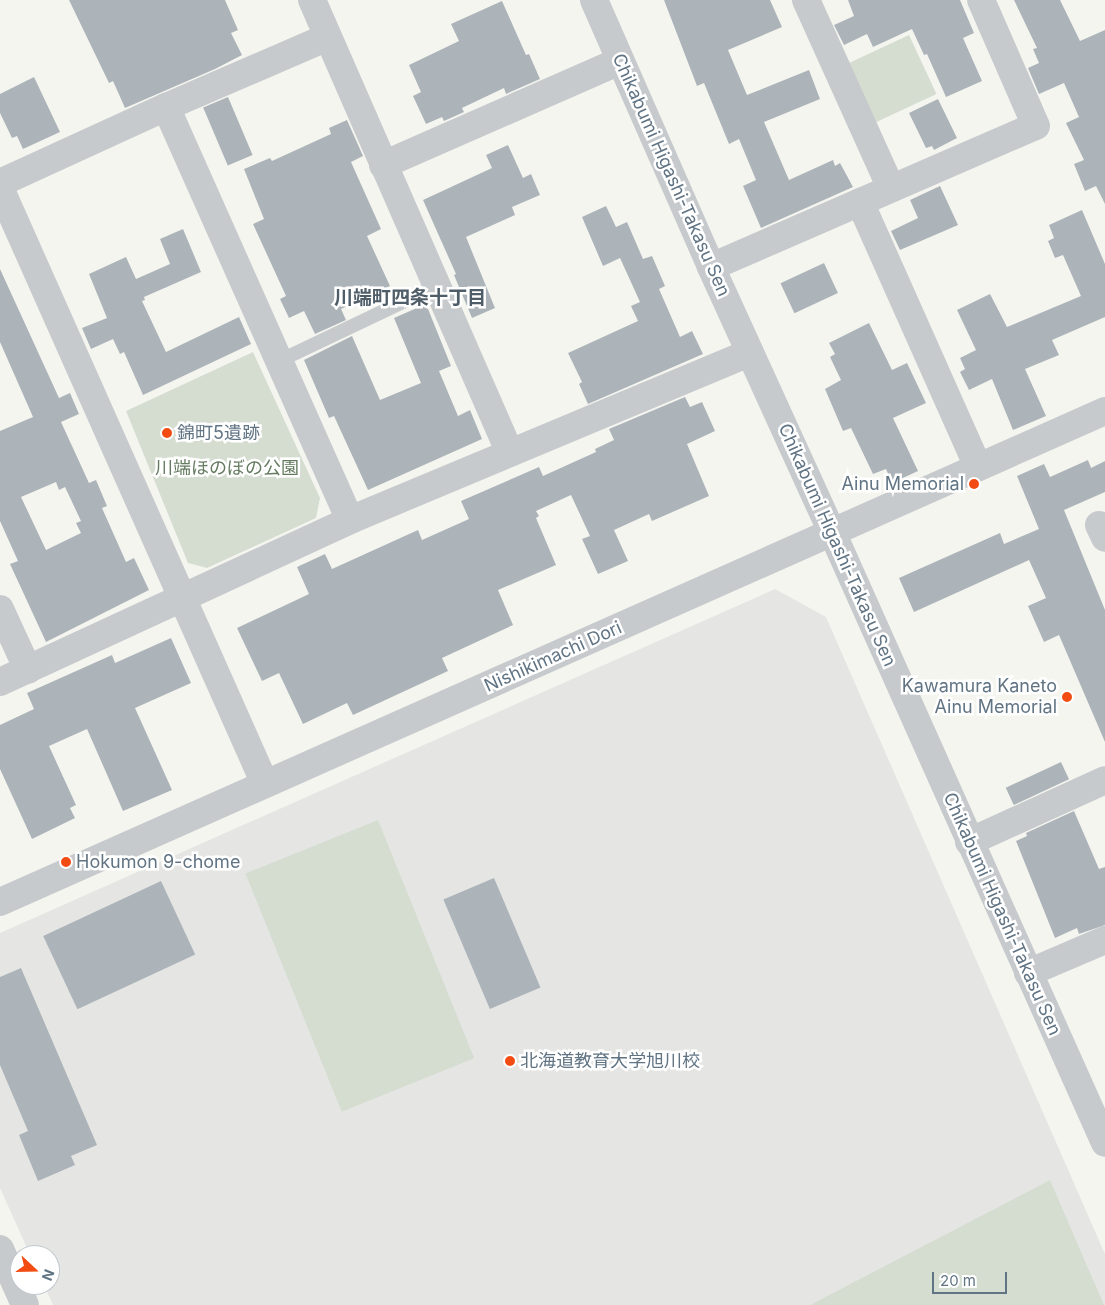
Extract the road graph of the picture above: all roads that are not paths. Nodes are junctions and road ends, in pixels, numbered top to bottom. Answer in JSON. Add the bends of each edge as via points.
{"nodes":[{"id":1,"x":312,"y":0,"type":"edge"},
{"id":2,"x":594,"y":0,"type":"edge"},
{"id":3,"x":806,"y":0,"type":"edge"},
{"id":4,"x":981,"y":0,"type":"edge"},
{"id":5,"x":328,"y":37,"type":"junction"},
{"id":6,"x":620,"y":61,"type":"junction"},
{"id":7,"x":166,"y":107,"type":"junction"},
{"id":8,"x":383,"y":165,"type":"junction"},
{"id":9,"x":0,"y":183,"type":"edge"},
{"id":10,"x":0,"y":188,"type":"edge"},
{"id":11,"x":891,"y":188,"type":"junction"},
{"id":12,"x":860,"y":202,"type":"junction"},
{"id":13,"x":711,"y":267,"type":"junction"},
{"id":14,"x":436,"y":286,"type":"junction"},
{"id":15,"x":750,"y":353,"type":"junction"},
{"id":16,"x":279,"y":361,"type":"junction"},
{"id":17,"x":1105,"y":411,"type":"edge"},
{"id":18,"x":510,"y":453,"type":"junction"},
{"id":19,"x":978,"y":467,"type":"junction"},
{"id":20,"x":350,"y":520,"type":"junction"},
{"id":21,"x":832,"y":532,"type":"junction"},
{"id":22,"x":183,"y":596,"type":"junction"},
{"id":23,"x":0,"y":609,"type":"edge"},
{"id":24,"x":28,"y":670,"type":"junction"},
{"id":25,"x":0,"y":682,"type":"edge"},
{"id":26,"x":1105,"y":780,"type":"edge"},
{"id":27,"x":265,"y":784,"type":"junction"},
{"id":28,"x":969,"y":842,"type":"junction"},
{"id":29,"x":0,"y":902,"type":"edge"},
{"id":30,"x":1105,"y":940,"type":"edge"},
{"id":31,"x":1028,"y":973,"type":"junction"},
{"id":32,"x":1105,"y":1144,"type":"edge"},
{"id":33,"x":0,"y":1250,"type":"edge"},
{"id":34,"x":25,"y":1305,"type":"edge"}],
"edges":[{"from":1,"to":5,"type":"street"},
{"from":2,"to":6,"type":"street","name":"Chikabumi Higashi-Takasu Sen"},
{"from":3,"to":11,"type":"street"},
{"from":4,"to":11,"type":"street","via":[[1036,126]]},
{"from":5,"to":7,"type":"street"},
{"from":5,"to":8,"type":"street"},
{"from":6,"to":8,"type":"street"},
{"from":6,"to":13,"type":"street","name":"Chikabumi Higashi-Takasu Sen"},
{"from":7,"to":9,"type":"street"},
{"from":7,"to":16,"type":"street"},
{"from":8,"to":14,"type":"street"},
{"from":10,"to":22,"type":"street"},
{"from":11,"to":12,"type":"street"},
{"from":12,"to":13,"type":"street"},
{"from":12,"to":19,"type":"street"},
{"from":13,"to":15,"type":"street","name":"Chikabumi Higashi-Takasu Sen"},
{"from":14,"to":16,"type":"lane"},
{"from":14,"to":18,"type":"street"},
{"from":15,"to":18,"type":"street"},
{"from":15,"to":21,"type":"street","name":"Chikabumi Higashi-Takasu Sen"},
{"from":16,"to":20,"type":"street"},
{"from":17,"to":19,"type":"street","name":"Nishikimachi Dori"},
{"from":18,"to":20,"type":"street"},
{"from":19,"to":21,"type":"street","name":"Nishikimachi Dori"},
{"from":20,"to":22,"type":"street"},
{"from":21,"to":27,"type":"street","name":"Nishikimachi Dori"},
{"from":21,"to":28,"type":"street","name":"Chikabumi Higashi-Takasu Sen"},
{"from":22,"to":24,"type":"street"},
{"from":22,"to":27,"type":"street"},
{"from":23,"to":24,"type":"street"},
{"from":24,"to":25,"type":"street"},
{"from":26,"to":28,"type":"street"},
{"from":27,"to":29,"type":"street","name":"Nishikimachi Dori"},
{"from":28,"to":31,"type":"street","name":"Chikabumi Higashi-Takasu Sen"},
{"from":30,"to":31,"type":"street"},
{"from":31,"to":32,"type":"street","name":"Chikabumi Higashi-Takasu Sen"},
{"from":33,"to":34,"type":"street"}]}
